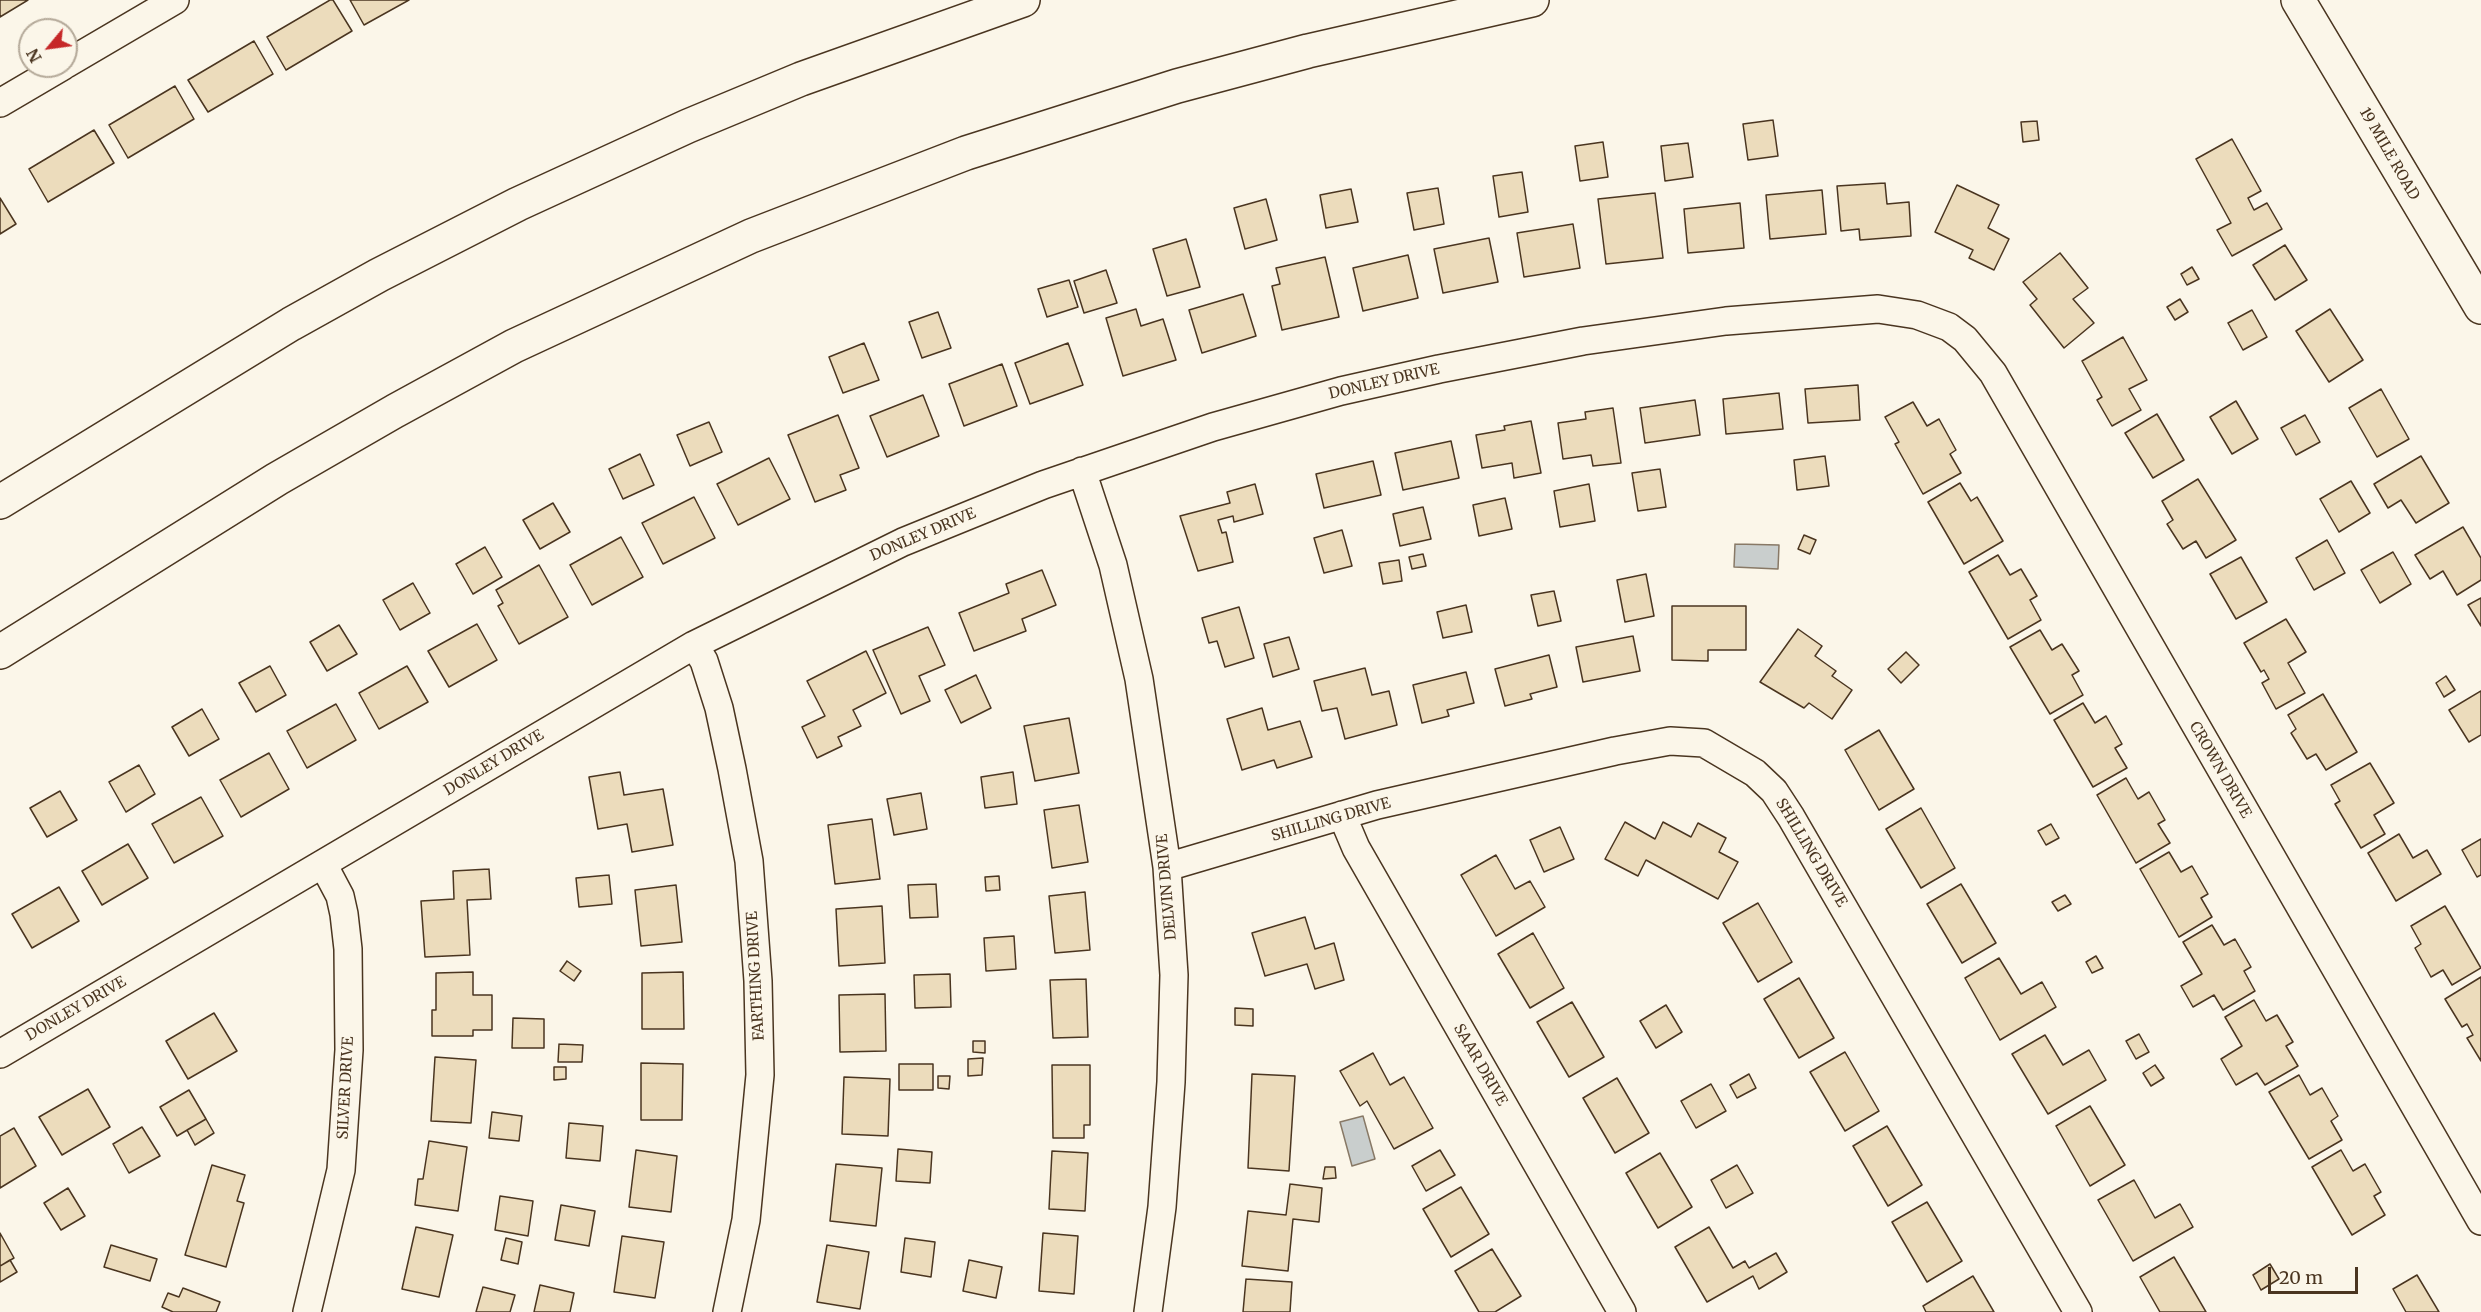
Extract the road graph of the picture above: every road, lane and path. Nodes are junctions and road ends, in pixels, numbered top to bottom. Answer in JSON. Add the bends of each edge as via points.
{"nodes":[{"id":1,"x":175,"y":0,"type":"edge"},
{"id":2,"x":1023,"y":0,"type":"edge"},
{"id":3,"x":1532,"y":0,"type":"edge"},
{"id":4,"x":2298,"y":0,"type":"edge"},
{"id":5,"x":78,"y":57,"type":"edge"},
{"id":6,"x":43,"y":78,"type":"edge"},
{"id":7,"x":0,"y":103,"type":"edge"},
{"id":8,"x":2481,"y":308,"type":"edge"},
{"id":9,"x":1949,"y":327,"type":"joint"},
{"id":10,"x":1082,"y":471,"type":"junction"},
{"id":11,"x":0,"y":502,"type":"edge"},
{"id":12,"x":694,"y":645,"type":"junction"},
{"id":13,"x":0,"y":652,"type":"edge"},
{"id":14,"x":1342,"y":815,"type":"junction"},
{"id":15,"x":323,"y":864,"type":"junction"},
{"id":16,"x":1167,"y":867,"type":"junction"},
{"id":17,"x":0,"y":1054,"type":"edge"},
{"id":18,"x":2481,"y":1221,"type":"edge"},
{"id":19,"x":307,"y":1312,"type":"edge"},
{"id":20,"x":727,"y":1312,"type":"edge"},
{"id":21,"x":1148,"y":1312,"type":"edge"},
{"id":22,"x":1622,"y":1312,"type":"edge"},
{"id":23,"x":2078,"y":1312,"type":"edge"}],
"edges":[{"from":1,"to":5,"type":"street"},
{"from":2,"to":11,"type":"main road","via":[[801,80],[688,126],[518,204],[291,324]]},
{"from":3,"to":13,"type":"main road","via":[[1308,51],[1177,86],[966,153],[751,236],[514,346],[395,411],[277,479]]},
{"from":4,"to":8,"type":"main road","name":"19 MILE ROAD"},
{"from":6,"to":7,"type":"street"},
{"from":9,"to":10,"type":"street","name":"DONLEY DRIVE","via":[[1917,315],[1878,309],[1726,321],[1582,341],[1341,391]]},
{"from":9,"to":18,"type":"street","name":"CROWN DRIVE","via":[[1965,339],[1993,373]]},
{"from":10,"to":12,"type":"street","name":"DONLEY DRIVE","via":[[903,542]]},
{"from":10,"to":16,"type":"street","name":"DELVIN DRIVE","via":[[1113,565],[1139,679]]},
{"from":12,"to":15,"type":"street","name":"DONLEY DRIVE"},
{"from":12,"to":20,"type":"street","name":"FARTHING DRIVE","via":[[719,708],[734,780],[749,861],[758,981],[759,1086],[746,1220]]},
{"from":14,"to":16,"type":"street","name":"SHILLING DRIVE"},
{"from":14,"to":22,"type":"street","name":"SAAR DRIVE","via":[[1356,849]]},
{"from":14,"to":23,"type":"street","name":"SHILLING DRIVE","via":[[1670,741],[1704,743],[1755,772],[1791,817]]},
{"from":15,"to":17,"type":"street","name":"DONLEY DRIVE"},
{"from":15,"to":19,"type":"street","name":"SILVER DRIVE","via":[[340,896],[344,914],[350,1050],[342,1170]]},
{"from":16,"to":21,"type":"street","name":"DELVIN DRIVE","via":[[1174,975],[1171,1082],[1162,1207]]}]}
